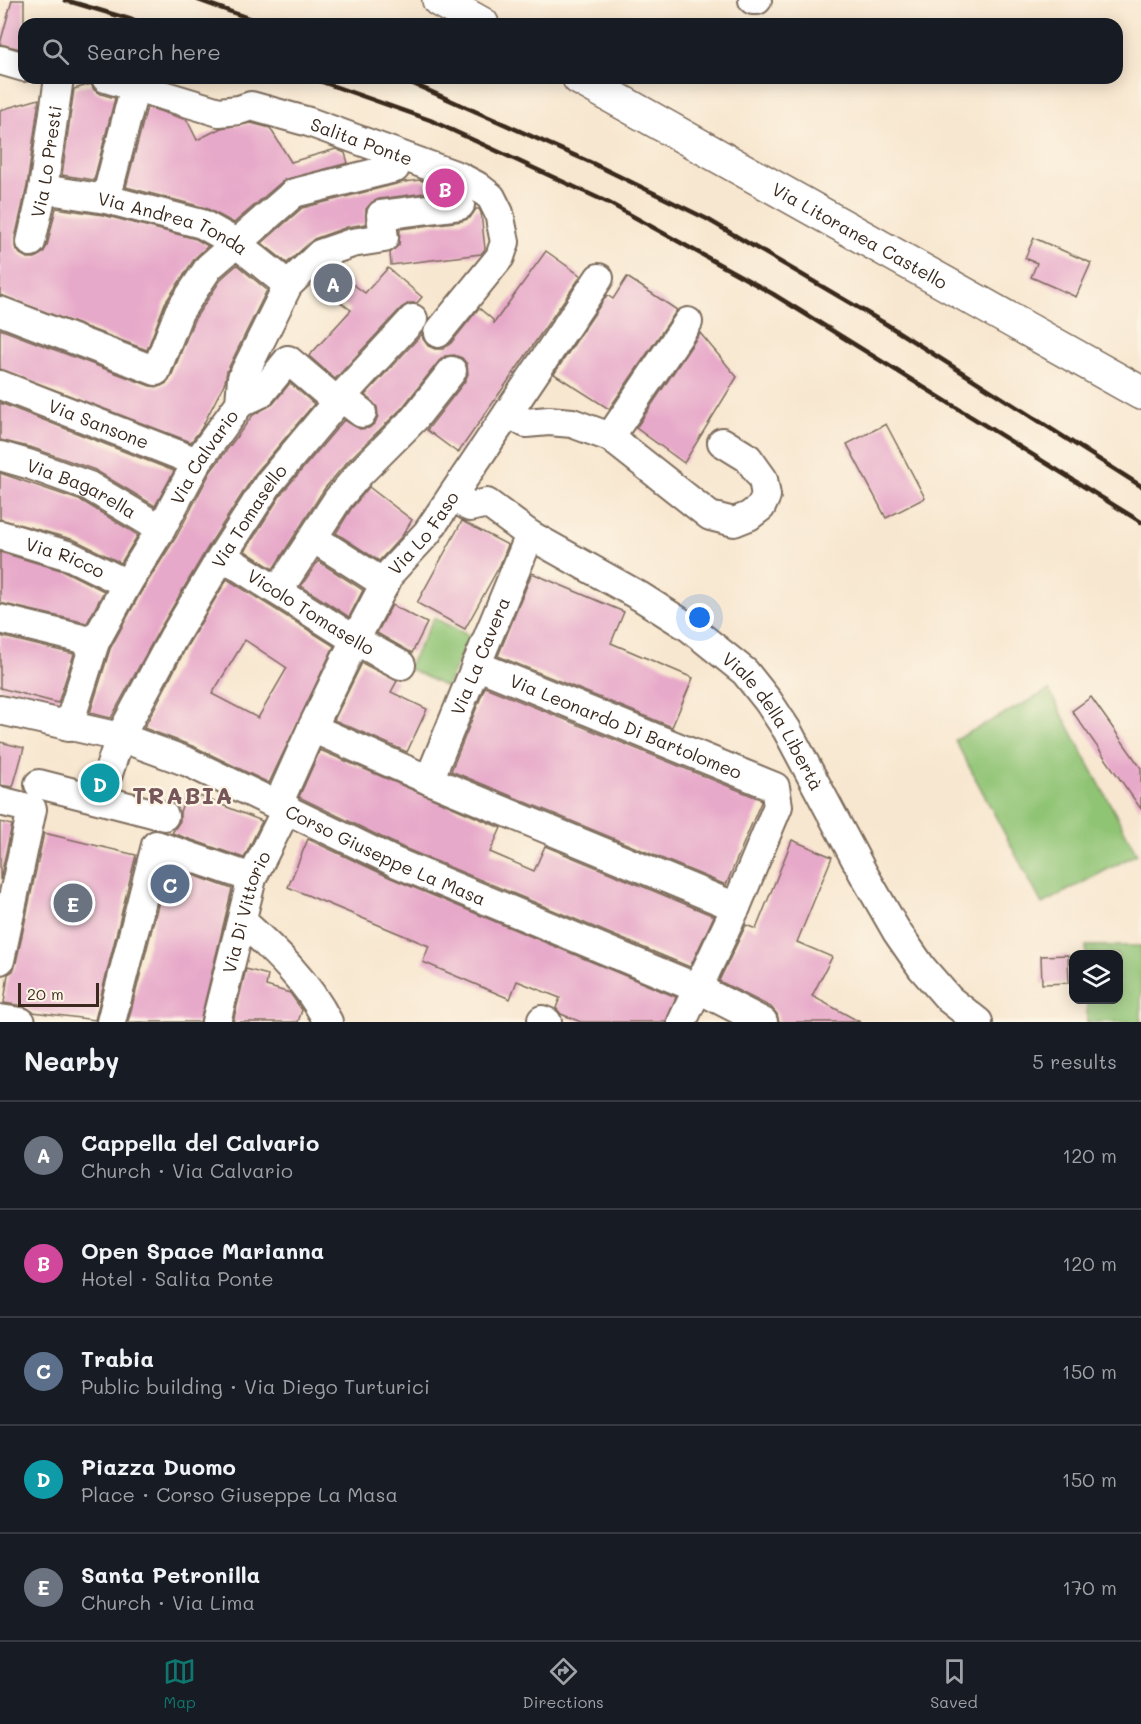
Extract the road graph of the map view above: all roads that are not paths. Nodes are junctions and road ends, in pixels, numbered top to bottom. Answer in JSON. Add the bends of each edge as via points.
{"nodes":[{"id":1,"x":440,"y":0,"type":"edge"},
{"id":2,"x":472,"y":18,"type":"edge"},
{"id":3,"x":0,"y":60,"type":"edge"},
{"id":4,"x":18,"y":65,"type":"edge"},
{"id":5,"x":58,"y":84,"type":"edge"},
{"id":6,"x":128,"y":84,"type":"edge"},
{"id":7,"x":590,"y":84,"type":"edge"},
{"id":8,"x":135,"y":86,"type":"junction"},
{"id":9,"x":399,"y":156,"type":"junction"},
{"id":10,"x":43,"y":189,"type":"junction"},
{"id":11,"x":106,"y":199,"type":"junction"},
{"id":12,"x":460,"y":205,"type":"dead end"},
{"id":13,"x":31,"y":242,"type":"dead end"},
{"id":14,"x":236,"y":243,"type":"junction"},
{"id":15,"x":599,"y":278,"type":"dead end"},
{"id":16,"x":288,"y":285,"type":"junction"},
{"id":17,"x":0,"y":311,"type":"edge"},
{"id":18,"x":413,"y":319,"type":"dead end"},
{"id":19,"x":688,"y":322,"type":"dead end"},
{"id":20,"x":438,"y":333,"type":"dead end"},
{"id":21,"x":452,"y":371,"type":"dead end"},
{"id":22,"x":0,"y":385,"type":"edge"},
{"id":23,"x":1141,"y":393,"type":"edge"},
{"id":24,"x":344,"y":401,"type":"junction"},
{"id":25,"x":240,"y":403,"type":"junction"},
{"id":26,"x":508,"y":413,"type":"junction"},
{"id":27,"x":610,"y":436,"type":"junction"},
{"id":28,"x":722,"y":442,"type":"dead end"},
{"id":29,"x":0,"y":456,"type":"edge"},
{"id":30,"x":197,"y":462,"type":"junction"},
{"id":31,"x":458,"y":487,"type":"junction"},
{"id":32,"x":161,"y":530,"type":"junction"},
{"id":33,"x":0,"y":535,"type":"edge"},
{"id":34,"x":530,"y":535,"type":"junction"},
{"id":35,"x":313,"y":538,"type":"junction"},
{"id":36,"x":222,"y":556,"type":"junction"},
{"id":37,"x":127,"y":584,"type":"junction"},
{"id":38,"x":385,"y":584,"type":"junction"},
{"id":39,"x":278,"y":591,"type":"junction"},
{"id":40,"x":0,"y":619,"type":"edge"},
{"id":41,"x":355,"y":640,"type":"junction"},
{"id":42,"x":95,"y":642,"type":"junction"},
{"id":43,"x":401,"y":665,"type":"dead end"},
{"id":44,"x":476,"y":665,"type":"junction"},
{"id":45,"x":0,"y":710,"type":"edge"},
{"id":46,"x":68,"y":727,"type":"junction"},
{"id":47,"x":312,"y":728,"type":"junction"},
{"id":48,"x":120,"y":737,"type":"junction"},
{"id":49,"x":107,"y":777,"type":"dead end"},
{"id":50,"x":429,"y":780,"type":"junction"},
{"id":51,"x":26,"y":798,"type":"edge"},
{"id":52,"x":283,"y":806,"type":"junction"},
{"id":53,"x":155,"y":852,"type":"junction"},
{"id":54,"x":10,"y":870,"type":"edge"},
{"id":55,"x":252,"y":878,"type":"junction"},
{"id":56,"x":736,"y":907,"type":"junction"},
{"id":57,"x":242,"y":921,"type":"junction"},
{"id":58,"x":1,"y":948,"type":"edge"},
{"id":59,"x":697,"y":988,"type":"junction"},
{"id":60,"x":0,"y":1019,"type":"edge"},
{"id":61,"x":21,"y":1022,"type":"edge"},
{"id":62,"x":111,"y":1022,"type":"edge"},
{"id":63,"x":216,"y":1022,"type":"edge"},
{"id":64,"x":328,"y":1022,"type":"edge"},
{"id":65,"x":682,"y":1022,"type":"edge"},
{"id":66,"x":763,"y":1022,"type":"edge"},
{"id":67,"x":978,"y":1022,"type":"edge"}],
"edges":[{"from":1,"to":2,"type":"main road"},
{"from":3,"to":4,"type":"street"},
{"from":5,"to":10,"type":"street","name":"Via Lo Presti"},
{"from":6,"to":8,"type":"street","name":"Salita Ponte"},
{"from":7,"to":23,"type":"main road","name":"Via Litoranea Castello"},
{"from":8,"to":9,"type":"street","name":"Salita Ponte","via":[[219,112],[251,106],[309,122]]},
{"from":8,"to":11,"type":"street"},
{"from":9,"to":14,"type":"street","via":[[395,168],[294,193]]},
{"from":9,"to":20,"type":"street","name":"Salita Ponte","via":[[477,186],[491,197],[499,213],[505,242],[500,257]]},
{"from":10,"to":11,"type":"street","name":"Via Andrea Tonda"},
{"from":10,"to":13,"type":"street","name":"Via Lo Presti"},
{"from":11,"to":14,"type":"street","name":"Via Andrea Tonda","via":[[202,224]]},
{"from":12,"to":16,"type":"street","name":"Via Calvario","via":[[381,215],[384,238],[351,243],[320,254]]},
{"from":14,"to":16,"type":"street","name":"Via Andrea Tonda"},
{"from":14,"to":17,"type":"street","via":[[209,267],[179,312],[156,371]]},
{"from":15,"to":26,"type":"street","name":"Via Lo Faso"},
{"from":16,"to":25,"type":"street","name":"Via Calvario","via":[[242,378]]},
{"from":18,"to":24,"type":"street","name":"Via Tomasello"},
{"from":19,"to":27,"type":"street"},
{"from":21,"to":35,"type":"street","via":[[414,419],[338,499]]},
{"from":22,"to":30,"type":"street","name":"Via Sansone"},
{"from":24,"to":25,"type":"street","via":[[288,360],[261,393]]},
{"from":24,"to":36,"type":"street","name":"Via Tomasello","via":[[269,483]]},
{"from":25,"to":30,"type":"street","name":"Via Calvario"},
{"from":26,"to":27,"type":"street","via":[[526,423],[572,423]]},
{"from":26,"to":31,"type":"street","name":"Via Lo Faso"},
{"from":27,"to":28,"type":"street","via":[[710,516],[734,522],[749,516],[766,496],[763,479],[748,458]]},
{"from":29,"to":32,"type":"street","name":"Via Bagarella","via":[[89,486]]},
{"from":30,"to":32,"type":"street","name":"Via Calvario"},
{"from":31,"to":34,"type":"street","name":"Viale della Libertà","via":[[470,507],[487,503]]},
{"from":31,"to":38,"type":"street","name":"Via Lo Faso"},
{"from":32,"to":37,"type":"street","name":"Via Calvario"},
{"from":33,"to":37,"type":"street","name":"Via Ricco","via":[[70,556]]},
{"from":34,"to":44,"type":"street","name":"Via La Cavera"},
{"from":34,"to":67,"type":"street","name":"Viale della Libertà","via":[[690,628],[745,672],[786,730],[903,941],[949,999]]},
{"from":35,"to":38,"type":"street"},
{"from":35,"to":39,"type":"street"},
{"from":36,"to":39,"type":"street","name":"Vicolo Tomasello"},
{"from":36,"to":48,"type":"street","name":"Via Tomasello"},
{"from":37,"to":42,"type":"street","name":"Via Calvario"},
{"from":38,"to":41,"type":"street","name":"Via Lo Faso"},
{"from":39,"to":41,"type":"street","name":"Vicolo Tomasello"},
{"from":40,"to":42,"type":"street"},
{"from":41,"to":43,"type":"street","name":"Vicolo Tomasello"},
{"from":41,"to":47,"type":"street","name":"Via Lo Faso"},
{"from":42,"to":46,"type":"street","name":"Via Calvario"},
{"from":44,"to":50,"type":"street","name":"Via La Cavera"},
{"from":44,"to":56,"type":"street","name":"Via Leonardo Di Bartolomeo","via":[[776,787],[778,806]]},
{"from":45,"to":46,"type":"street","name":"Corso Giuseppe La Masa"},
{"from":46,"to":48,"type":"street","name":"Corso Giuseppe La Masa"},
{"from":47,"to":50,"type":"street"},
{"from":47,"to":52,"type":"street","name":"Via Lo Faso"},
{"from":48,"to":49,"type":"street","name":"Via Tomasello"},
{"from":48,"to":52,"type":"street","name":"Corso Giuseppe La Masa","via":[[188,762]]},
{"from":50,"to":56,"type":"street"},
{"from":51,"to":53,"type":"street","via":[[167,805]]},
{"from":51,"to":54,"type":"street"},
{"from":52,"to":55,"type":"street","name":"Via Di Vittorio"},
{"from":52,"to":59,"type":"street","name":"Corso Giuseppe La Masa","via":[[397,863]]},
{"from":53,"to":55,"type":"street"},
{"from":53,"to":62,"type":"street"},
{"from":54,"to":58,"type":"street"},
{"from":55,"to":57,"type":"street","name":"Via Di Vittorio"},
{"from":56,"to":59,"type":"street"},
{"from":57,"to":63,"type":"street","name":"Via Di Vittorio"},
{"from":57,"to":64,"type":"street","via":[[311,992]]},
{"from":59,"to":65,"type":"street"},
{"from":59,"to":66,"type":"street","name":"Corso Giuseppe La Masa"},
{"from":60,"to":61,"type":"street"}]}
